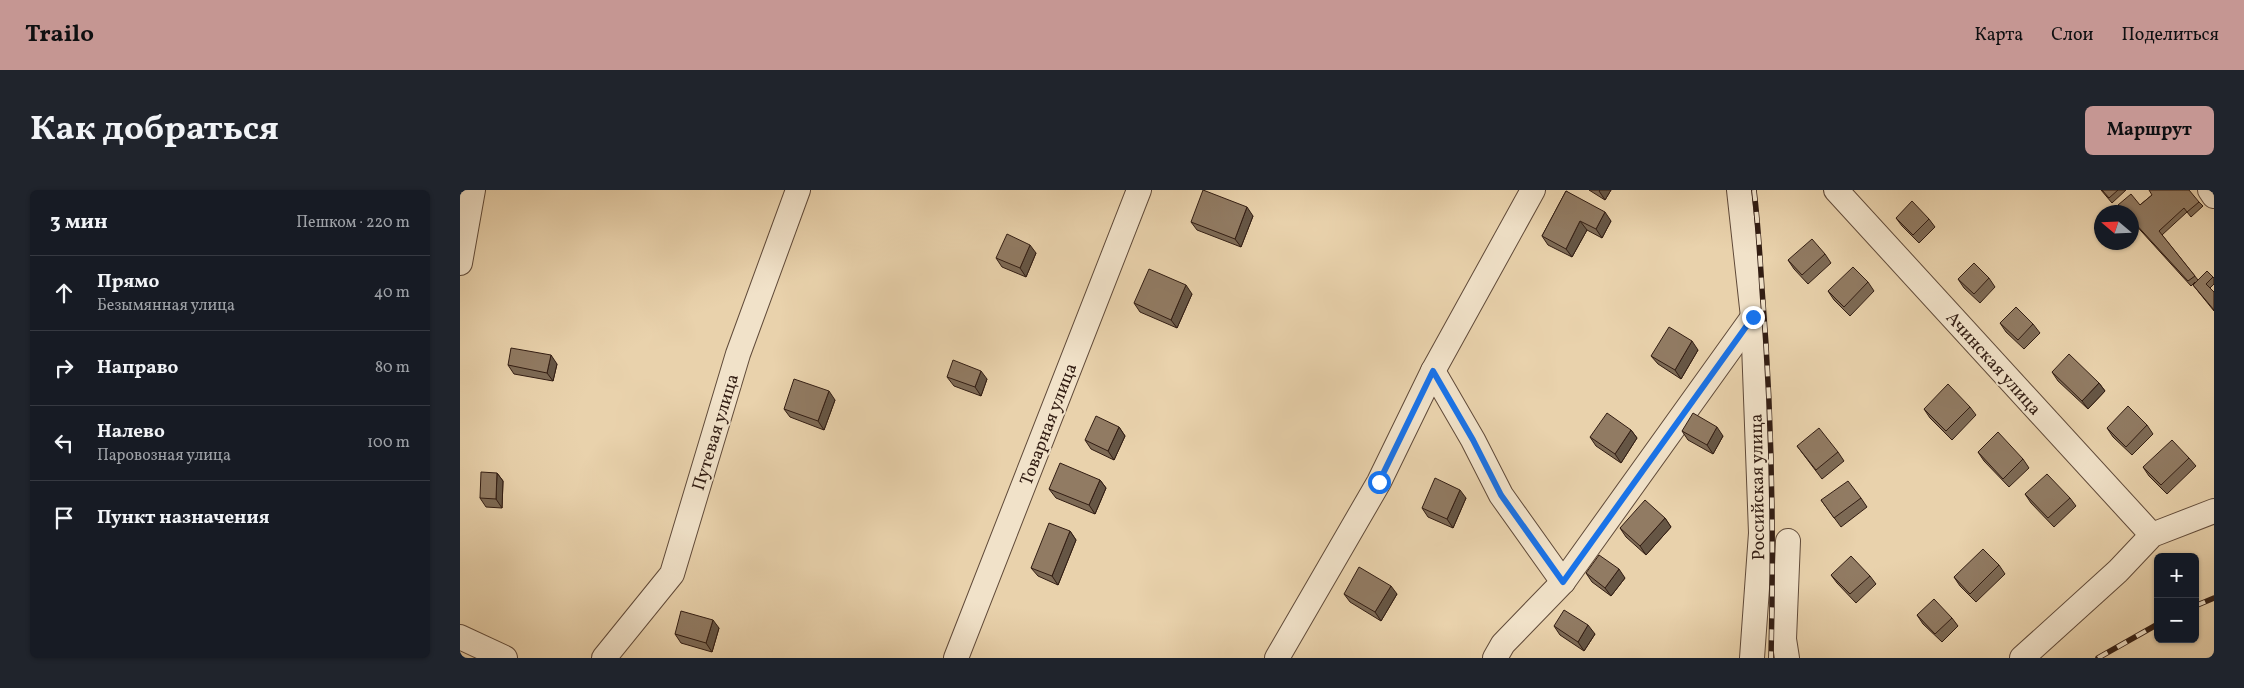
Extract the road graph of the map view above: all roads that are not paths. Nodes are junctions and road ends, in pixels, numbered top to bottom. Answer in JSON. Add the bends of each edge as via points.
{"nodes":[{"id":1,"x":473,"y":190,"type":"edge"},
{"id":2,"x":798,"y":190,"type":"edge"},
{"id":3,"x":1139,"y":190,"type":"edge"},
{"id":4,"x":1533,"y":190,"type":"edge"},
{"id":5,"x":1739,"y":190,"type":"edge"},
{"id":6,"x":1836,"y":190,"type":"edge"},
{"id":7,"x":2210,"y":190,"type":"edge"},
{"id":8,"x":2214,"y":196,"type":"edge"},
{"id":9,"x":460,"y":262,"type":"edge"},
{"id":10,"x":1753,"y":317,"type":"junction"},
{"id":11,"x":1433,"y":371,"type":"junction"},
{"id":12,"x":2214,"y":511,"type":"edge"},
{"id":13,"x":2152,"y":535,"type":"junction"},
{"id":14,"x":1788,"y":541,"type":"dead end"},
{"id":15,"x":1563,"y":582,"type":"junction"},
{"id":16,"x":460,"y":637,"type":"edge"},
{"id":17,"x":506,"y":658,"type":"edge"},
{"id":18,"x":604,"y":658,"type":"edge"},
{"id":19,"x":956,"y":658,"type":"edge"},
{"id":20,"x":1277,"y":658,"type":"edge"},
{"id":21,"x":1495,"y":658,"type":"edge"},
{"id":22,"x":1752,"y":658,"type":"edge"},
{"id":23,"x":1787,"y":658,"type":"edge"},
{"id":24,"x":2022,"y":658,"type":"edge"}],
"edges":[{"from":1,"to":9,"type":"street"},
{"from":2,"to":18,"type":"street","name":"Путевая улица","via":[[738,354],[672,574]]},
{"from":3,"to":19,"type":"street","name":"Товарная улица"},
{"from":4,"to":11,"type":"street"},
{"from":5,"to":10,"type":"street"},
{"from":6,"to":13,"type":"street","name":"Ачинская улица"},
{"from":7,"to":8,"type":"street"},
{"from":10,"to":15,"type":"street"},
{"from":10,"to":22,"type":"street","name":"Российская улица","via":[[1761,533]]},
{"from":11,"to":15,"type":"street","via":[[1501,495]]},
{"from":11,"to":20,"type":"street","via":[[1379,482]]},
{"from":12,"to":13,"type":"street"},
{"from":13,"to":24,"type":"street","via":[[2118,571]]},
{"from":14,"to":23,"type":"street","via":[[1784,639]]},
{"from":15,"to":21,"type":"street","via":[[1503,644]]},
{"from":16,"to":17,"type":"street"}]}
